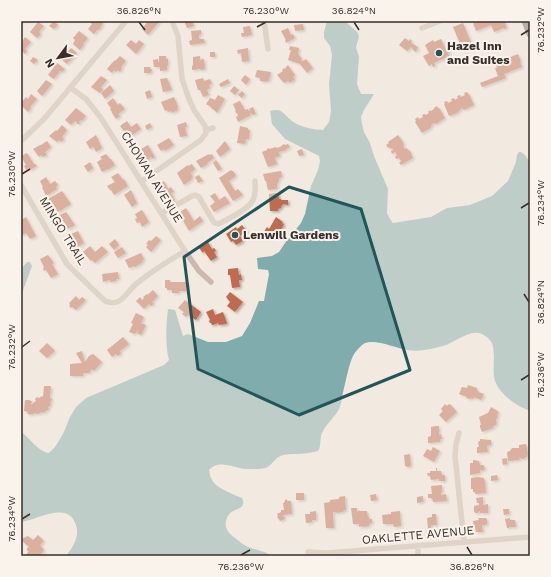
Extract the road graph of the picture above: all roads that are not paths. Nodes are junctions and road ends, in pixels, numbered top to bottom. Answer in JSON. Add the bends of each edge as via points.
{"nodes":[{"id":1,"x":126,"y":21,"type":"edge"},
{"id":2,"x":172,"y":21,"type":"edge"},
{"id":3,"x":264,"y":21,"type":"edge"},
{"id":4,"x":440,"y":21,"type":"edge"},
{"id":5,"x":525,"y":21,"type":"edge"},
{"id":6,"x":422,"y":28,"type":"dead end"},
{"id":7,"x":530,"y":34,"type":"edge"},
{"id":8,"x":268,"y":49,"type":"dead end"},
{"id":9,"x":71,"y":88,"type":"junction"},
{"id":10,"x":213,"y":128,"type":"dead end"},
{"id":11,"x":206,"y":130,"type":"junction"},
{"id":12,"x":21,"y":141,"type":"edge"},
{"id":13,"x":142,"y":181,"type":"junction"},
{"id":14,"x":255,"y":181,"type":"dead end"},
{"id":15,"x":21,"y":185,"type":"edge"},
{"id":16,"x":162,"y":213,"type":"junction"},
{"id":17,"x":185,"y":251,"type":"junction"},
{"id":18,"x":211,"y":282,"type":"dead end"},
{"id":19,"x":459,"y":433,"type":"dead end"},
{"id":20,"x":530,"y":537,"type":"edge"},
{"id":21,"x":464,"y":542,"type":"junction"},
{"id":22,"x":418,"y":546,"type":"junction"},
{"id":23,"x":308,"y":552,"type":"dead end"},
{"id":24,"x":418,"y":556,"type":"edge"}],
"edges":[{"from":1,"to":9,"type":"street"},
{"from":2,"to":11,"type":"street","via":[[178,36],[180,70],[185,90]]},
{"from":3,"to":8,"type":"street"},
{"from":4,"to":6,"type":"street"},
{"from":5,"to":7,"type":"main road"},
{"from":9,"to":12,"type":"street"},
{"from":9,"to":13,"type":"street","name":"CHOWAN AVENUE","via":[[94,108]]},
{"from":10,"to":11,"type":"street"},
{"from":11,"to":13,"type":"street","via":[[201,140]]},
{"from":13,"to":16,"type":"street","name":"CHOWAN AVENUE"},
{"from":14,"to":16,"type":"street","via":[[252,202],[244,210],[218,224],[213,221],[199,197],[195,195]]},
{"from":15,"to":17,"type":"street","name":"MINGO TRAIL","via":[[67,264],[113,306],[147,274]]},
{"from":16,"to":17,"type":"street","name":"CHOWAN AVENUE"},
{"from":17,"to":18,"type":"street","name":"CHOWAN AVENUE","via":[[199,271]]},
{"from":19,"to":21,"type":"street","via":[[455,456]]},
{"from":20,"to":21,"type":"street","name":"OAKLETTE AVENUE"},
{"from":21,"to":22,"type":"street","name":"OAKLETTE AVENUE"},
{"from":22,"to":23,"type":"street","name":"OAKLETTE AVENUE","via":[[327,553]]},
{"from":22,"to":24,"type":"street"}]}
